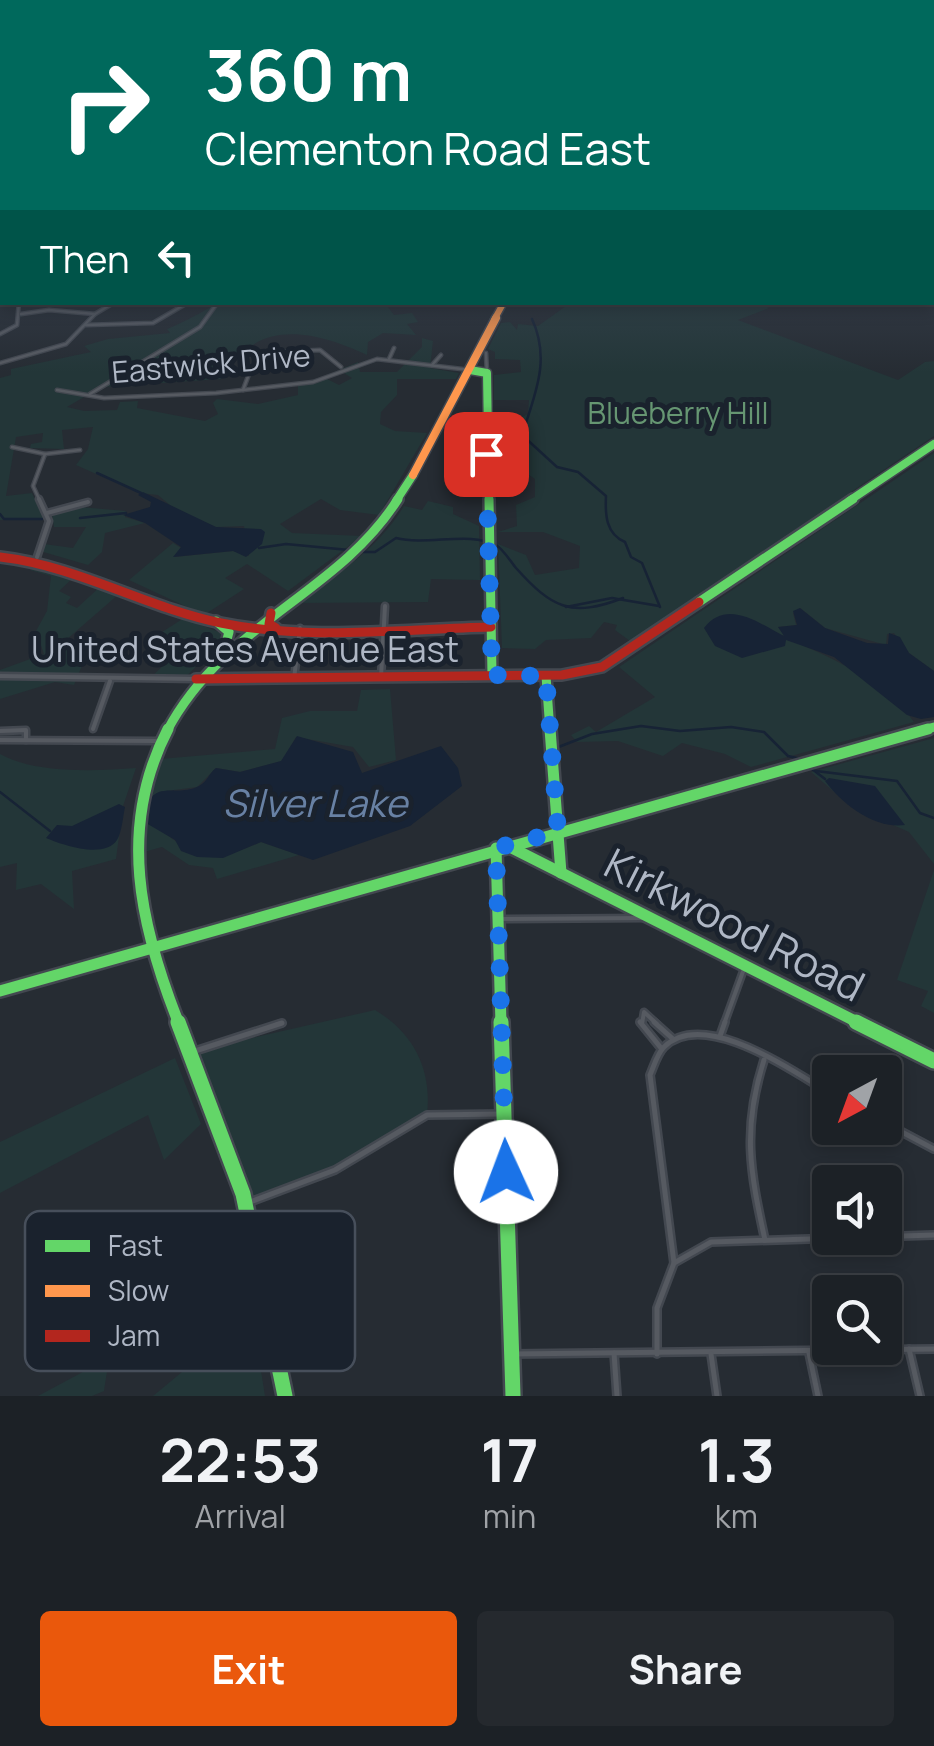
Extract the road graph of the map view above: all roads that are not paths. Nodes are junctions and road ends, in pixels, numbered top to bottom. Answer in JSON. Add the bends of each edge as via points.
{"nodes":[{"id":1,"x":20,"y":305,"type":"edge"},
{"id":2,"x":109,"y":305,"type":"edge"},
{"id":3,"x":184,"y":305,"type":"edge"},
{"id":4,"x":216,"y":305,"type":"edge"},
{"id":5,"x":502,"y":305,"type":"edge"},
{"id":6,"x":21,"y":314,"type":"junction"},
{"id":7,"x":94,"y":314,"type":"junction"},
{"id":8,"x":86,"y":325,"type":"junction"},
{"id":9,"x":0,"y":334,"type":"edge"},
{"id":10,"x":394,"y":348,"type":"dead end"},
{"id":11,"x":486,"y":353,"type":"dead end"},
{"id":12,"x":440,"y":356,"type":"dead end"},
{"id":13,"x":389,"y":360,"type":"junction"},
{"id":14,"x":0,"y":363,"type":"edge"},
{"id":15,"x":432,"y":365,"type":"junction"},
{"id":16,"x":342,"y":369,"type":"junction"},
{"id":17,"x":470,"y":370,"type":"junction"},
{"id":18,"x":487,"y":373,"type":"junction"},
{"id":19,"x":57,"y":390,"type":"dead end"},
{"id":20,"x":243,"y":390,"type":"junction"},
{"id":21,"x":88,"y":395,"type":"junction"},
{"id":22,"x":934,"y":444,"type":"edge"},
{"id":23,"x":12,"y":447,"type":"dead end"},
{"id":24,"x":80,"y":450,"type":"dead end"},
{"id":25,"x":45,"y":454,"type":"junction"},
{"id":26,"x":88,"y":502,"type":"dead end"},
{"id":27,"x":46,"y":513,"type":"junction"},
{"id":28,"x":0,"y":557,"type":"edge"},
{"id":29,"x":37,"y":557,"type":"junction"},
{"id":30,"x":386,"y":606,"type":"dead end"},
{"id":31,"x":271,"y":613,"type":"junction"},
{"id":32,"x":216,"y":621,"type":"junction"},
{"id":33,"x":384,"y":626,"type":"junction"},
{"id":34,"x":491,"y":626,"type":"junction"},
{"id":35,"x":251,"y":627,"type":"junction"},
{"id":36,"x":276,"y":628,"type":"junction"},
{"id":37,"x":300,"y":628,"type":"junction"},
{"id":38,"x":219,"y":653,"type":"junction"},
{"id":39,"x":206,"y":668,"type":"junction"},
{"id":40,"x":492,"y":675,"type":"junction"},
{"id":41,"x":0,"y":676,"type":"edge"},
{"id":42,"x":546,"y":676,"type":"junction"},
{"id":43,"x":380,"y":677,"type":"junction"},
{"id":44,"x":110,"y":679,"type":"junction"},
{"id":45,"x":294,"y":679,"type":"junction"},
{"id":46,"x":196,"y":680,"type":"junction"},
{"id":47,"x":215,"y":680,"type":"junction"},
{"id":48,"x":934,"y":727,"type":"edge"},
{"id":49,"x":94,"y":729,"type":"dead end"},
{"id":50,"x":0,"y":730,"type":"edge"},
{"id":51,"x":0,"y":740,"type":"edge"},
{"id":52,"x":26,"y":740,"type":"junction"},
{"id":53,"x":156,"y":742,"type":"junction"},
{"id":54,"x":558,"y":832,"type":"junction"},
{"id":55,"x":502,"y":847,"type":"junction"},
{"id":56,"x":561,"y":873,"type":"junction"},
{"id":57,"x":499,"y":918,"type":"junction"},
{"id":58,"x":650,"y":918,"type":"junction"},
{"id":59,"x":147,"y":948,"type":"junction"},
{"id":60,"x":745,"y":965,"type":"junction"},
{"id":61,"x":0,"y":991,"type":"edge"},
{"id":62,"x":282,"y":1023,"type":"dead end"},
{"id":63,"x":720,"y":1036,"type":"junction"},
{"id":64,"x":673,"y":1039,"type":"junction"},
{"id":65,"x":662,"y":1048,"type":"junction"},
{"id":66,"x":191,"y":1052,"type":"junction"},
{"id":67,"x":764,"y":1058,"type":"junction"},
{"id":68,"x":934,"y":1061,"type":"edge"},
{"id":69,"x":812,"y":1084,"type":"edge"},
{"id":70,"x":504,"y":1114,"type":"junction"},
{"id":71,"x":902,"y":1132,"type":"edge"},
{"id":72,"x":934,"y":1149,"type":"edge"},
{"id":73,"x":245,"y":1204,"type":"junction"},
{"id":74,"x":247,"y":1211,"type":"edge"},
{"id":75,"x":934,"y":1235,"type":"edge"},
{"id":76,"x":764,"y":1240,"type":"junction"},
{"id":77,"x":674,"y":1263,"type":"junction"},
{"id":78,"x":934,"y":1348,"type":"edge"},
{"id":79,"x":908,"y":1349,"type":"junction"},
{"id":80,"x":614,"y":1352,"type":"junction"},
{"id":81,"x":809,"y":1353,"type":"junction"},
{"id":82,"x":512,"y":1354,"type":"junction"},
{"id":83,"x":657,"y":1354,"type":"junction"},
{"id":84,"x":711,"y":1354,"type":"junction"},
{"id":85,"x":281,"y":1371,"type":"edge"},
{"id":86,"x":285,"y":1396,"type":"edge"},
{"id":87,"x":513,"y":1396,"type":"edge"},
{"id":88,"x":617,"y":1396,"type":"edge"},
{"id":89,"x":717,"y":1396,"type":"edge"},
{"id":90,"x":818,"y":1396,"type":"edge"},
{"id":91,"x":920,"y":1396,"type":"edge"}],
"edges":[{"from":1,"to":6,"type":"street"},
{"from":2,"to":7,"type":"street"},
{"from":3,"to":8,"type":"street","via":[[148,324]]},
{"from":4,"to":21,"type":"street","via":[[200,328]]},
{"from":5,"to":17,"type":"street"},
{"from":6,"to":7,"type":"street"},
{"from":6,"to":9,"type":"street","via":[[16,326]]},
{"from":7,"to":8,"type":"street"},
{"from":8,"to":14,"type":"street","via":[[66,344]]},
{"from":10,"to":13,"type":"street"},
{"from":11,"to":18,"type":"street"},
{"from":12,"to":15,"type":"street"},
{"from":13,"to":15,"type":"street","name":"Eastwick Drive"},
{"from":13,"to":16,"type":"street","name":"Eastwick Drive"},
{"from":15,"to":17,"type":"street","name":"Eastwick Drive"},
{"from":16,"to":20,"type":"street","name":"Eastwick Drive","via":[[313,382]]},
{"from":16,"to":20,"type":"street","via":[[320,350],[272,352]]},
{"from":17,"to":18,"type":"street","name":"Eastwick Drive"},
{"from":17,"to":31,"type":"street","via":[[383,525]]},
{"from":18,"to":34,"type":"street"},
{"from":19,"to":21,"type":"street","name":"Eastwick Drive"},
{"from":20,"to":21,"type":"street","name":"Eastwick Drive"},
{"from":22,"to":42,"type":"street","name":"United States Avenue East","via":[[628,653],[590,670]]},
{"from":23,"to":25,"type":"street"},
{"from":24,"to":25,"type":"street"},
{"from":25,"to":27,"type":"street","via":[[33,490]]},
{"from":26,"to":27,"type":"street"},
{"from":27,"to":29,"type":"street","via":[[47,535]]},
{"from":28,"to":29,"type":"street"},
{"from":29,"to":32,"type":"street"},
{"from":30,"to":33,"type":"street"},
{"from":31,"to":35,"type":"street"},
{"from":31,"to":36,"type":"street","via":[[269,624]]},
{"from":32,"to":35,"type":"street"},
{"from":32,"to":38,"type":"street","via":[[231,636]]},
{"from":33,"to":34,"type":"street"},
{"from":33,"to":37,"type":"street"},
{"from":33,"to":43,"type":"street"},
{"from":34,"to":40,"type":"street"},
{"from":35,"to":36,"type":"street"},
{"from":35,"to":38,"type":"street"},
{"from":36,"to":37,"type":"street"},
{"from":37,"to":45,"type":"street"},
{"from":38,"to":39,"type":"street"},
{"from":39,"to":46,"type":"street"},
{"from":39,"to":47,"type":"street"},
{"from":40,"to":42,"type":"street","name":"United States Avenue East"},
{"from":40,"to":43,"type":"street","name":"United States Avenue East"},
{"from":41,"to":44,"type":"street","name":"United States Avenue East"},
{"from":42,"to":54,"type":"street"},
{"from":43,"to":45,"type":"street","name":"United States Avenue East"},
{"from":44,"to":46,"type":"street","name":"United States Avenue East"},
{"from":44,"to":49,"type":"street"},
{"from":45,"to":47,"type":"street","name":"United States Avenue East"},
{"from":46,"to":47,"type":"street","name":"United States Avenue East"},
{"from":46,"to":53,"type":"street"},
{"from":48,"to":54,"type":"street"},
{"from":50,"to":52,"type":"street","via":[[26,730]]},
{"from":51,"to":52,"type":"street"},
{"from":52,"to":53,"type":"street"},
{"from":53,"to":59,"type":"street","via":[[132,829]]},
{"from":54,"to":55,"type":"street"},
{"from":54,"to":56,"type":"street"},
{"from":55,"to":56,"type":"street","name":"Kirkwood Road"},
{"from":55,"to":57,"type":"street"},
{"from":55,"to":59,"type":"street"},
{"from":56,"to":58,"type":"street","name":"Kirkwood Road"},
{"from":57,"to":58,"type":"street"},
{"from":57,"to":70,"type":"street"},
{"from":58,"to":60,"type":"street","name":"Kirkwood Road"},
{"from":59,"to":61,"type":"street"},
{"from":59,"to":66,"type":"street"},
{"from":60,"to":63,"type":"street"},
{"from":60,"to":68,"type":"street","name":"Kirkwood Road"},
{"from":62,"to":66,"type":"street"},
{"from":63,"to":64,"type":"street","via":[[698,1032]]},
{"from":63,"to":67,"type":"street"},
{"from":64,"to":65,"type":"street"},
{"from":64,"to":65,"type":"street","via":[[644,1012],[640,1022]]},
{"from":65,"to":77,"type":"street","via":[[650,1074]]},
{"from":66,"to":73,"type":"street"},
{"from":67,"to":69,"type":"street"},
{"from":67,"to":76,"type":"street","via":[[745,1138]]},
{"from":70,"to":73,"type":"street","via":[[427,1116],[334,1170]]},
{"from":70,"to":82,"type":"street"},
{"from":71,"to":72,"type":"street"},
{"from":73,"to":74,"type":"street"},
{"from":75,"to":76,"type":"street"},
{"from":76,"to":77,"type":"street","via":[[711,1242]]},
{"from":77,"to":83,"type":"street","via":[[657,1308]]},
{"from":78,"to":79,"type":"street"},
{"from":79,"to":81,"type":"street"},
{"from":79,"to":91,"type":"street"},
{"from":80,"to":82,"type":"street"},
{"from":80,"to":83,"type":"street"},
{"from":80,"to":88,"type":"street"},
{"from":81,"to":84,"type":"street"},
{"from":81,"to":90,"type":"street"},
{"from":82,"to":87,"type":"street"},
{"from":83,"to":84,"type":"street"},
{"from":84,"to":89,"type":"street"},
{"from":85,"to":86,"type":"street"}]}
